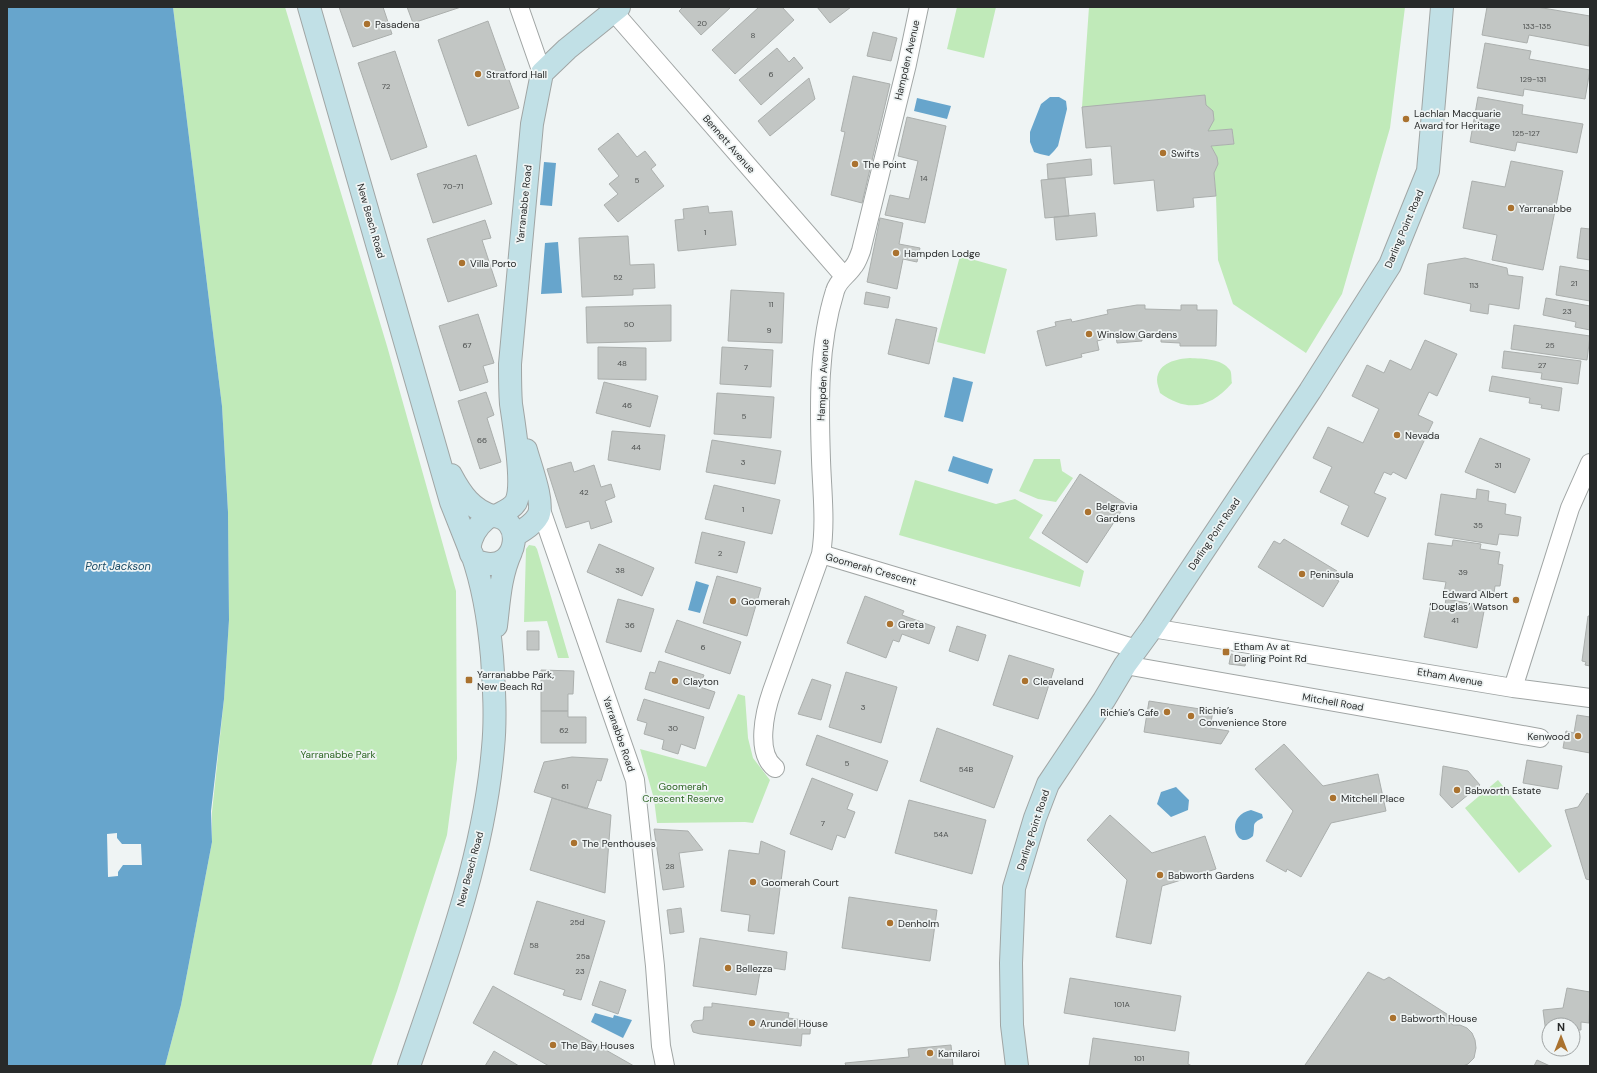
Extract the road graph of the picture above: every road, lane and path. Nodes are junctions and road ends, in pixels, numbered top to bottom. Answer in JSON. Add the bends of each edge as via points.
{"nodes":[{"id":1,"x":309,"y":7,"type":"edge"},
{"id":2,"x":519,"y":7,"type":"edge"},
{"id":3,"x":919,"y":7,"type":"edge"},
{"id":4,"x":1442,"y":7,"type":"edge"},
{"id":5,"x":616,"y":9,"type":"edge"},
{"id":6,"x":542,"y":73,"type":"junction"},
{"id":7,"x":844,"y":276,"type":"junction"},
{"id":8,"x":511,"y":405,"type":"junction"},
{"id":9,"x":433,"y":435,"type":"junction"},
{"id":10,"x":1590,"y":463,"type":"edge"},
{"id":11,"x":540,"y":507,"type":"junction"},
{"id":12,"x":500,"y":513,"type":"junction"},
{"id":13,"x":512,"y":544,"type":"junction"},
{"id":14,"x":471,"y":552,"type":"junction"},
{"id":15,"x":821,"y":554,"type":"junction"},
{"id":16,"x":1152,"y":628,"type":"junction"},
{"id":17,"x":1131,"y":657,"type":"junction"},
{"id":18,"x":492,"y":666,"type":"junction"},
{"id":19,"x":1512,"y":688,"type":"junction"},
{"id":20,"x":1590,"y":698,"type":"edge"},
{"id":21,"x":1540,"y":738,"type":"dead end"},
{"id":22,"x":775,"y":768,"type":"dead end"},
{"id":23,"x":409,"y":1066,"type":"edge"},
{"id":24,"x":665,"y":1066,"type":"edge"},
{"id":25,"x":1017,"y":1066,"type":"edge"}],
"edges":[{"from":1,"to":9,"type":"street","name":"New Beach Road"},
{"from":2,"to":6,"type":"street"},
{"from":3,"to":7,"type":"street","name":"Hampden Avenue","via":[[861,251],[853,267]]},
{"from":4,"to":16,"type":"street","name":"Darling Point Road","via":[[1428,171],[1390,265],[1307,396]]},
{"from":5,"to":6,"type":"street"},
{"from":5,"to":7,"type":"street","name":"Bennett Avenue"},
{"from":6,"to":8,"type":"street","name":"Yarranabbe Road","via":[[532,124],[511,344]]},
{"from":7,"to":15,"type":"street","name":"Hampden Avenue","via":[[838,283],[832,300],[821,368],[820,436],[824,535]]},
{"from":8,"to":11,"type":"street","name":"Yarranabbe Road","via":[[528,456]]},
{"from":8,"to":12,"type":"street","name":"Yarranabbe Road","via":[[518,456],[518,493],[515,503]]},
{"from":9,"to":12,"type":"street","name":"New Beach Road","via":[[461,493],[481,512]]},
{"from":9,"to":14,"type":"street","name":"New Beach Road","via":[[454,513]]},
{"from":10,"to":19,"type":"street","via":[[1570,508]]},
{"from":11,"to":12,"type":"street","via":[[524,504]]},
{"from":11,"to":13,"type":"street","via":[[536,518]]},
{"from":11,"to":24,"type":"street","name":"Yarranabbe Road","via":[[635,780]]},
{"from":12,"to":13,"type":"street","via":[[508,522]]},
{"from":12,"to":14,"type":"street","via":[[483,521],[472,536]]},
{"from":13,"to":14,"type":"street","via":[[504,560],[492,564],[479,562]]},
{"from":13,"to":18,"type":"street","name":"New Beach Road","via":[[501,584]]},
{"from":14,"to":18,"type":"street","name":"New Beach Road","via":[[484,596]]},
{"from":15,"to":17,"type":"street","name":"Goomerah Crescent"},
{"from":15,"to":22,"type":"street","name":"Goomerah Crescent","via":[[772,691],[766,715],[764,749],[767,760]]},
{"from":16,"to":17,"type":"street","name":"Darling Point Road"},
{"from":16,"to":19,"type":"street","name":"Etham Avenue"},
{"from":17,"to":21,"type":"street","name":"Mitchell Road"},
{"from":17,"to":25,"type":"street","name":"Darling Point Road","via":[[1048,784],[1014,888],[1012,1025]]},
{"from":18,"to":23,"type":"street","name":"New Beach Road","via":[[493,746],[480,833],[464,896]]},
{"from":19,"to":20,"type":"street","name":"Etham Avenue"}]}
